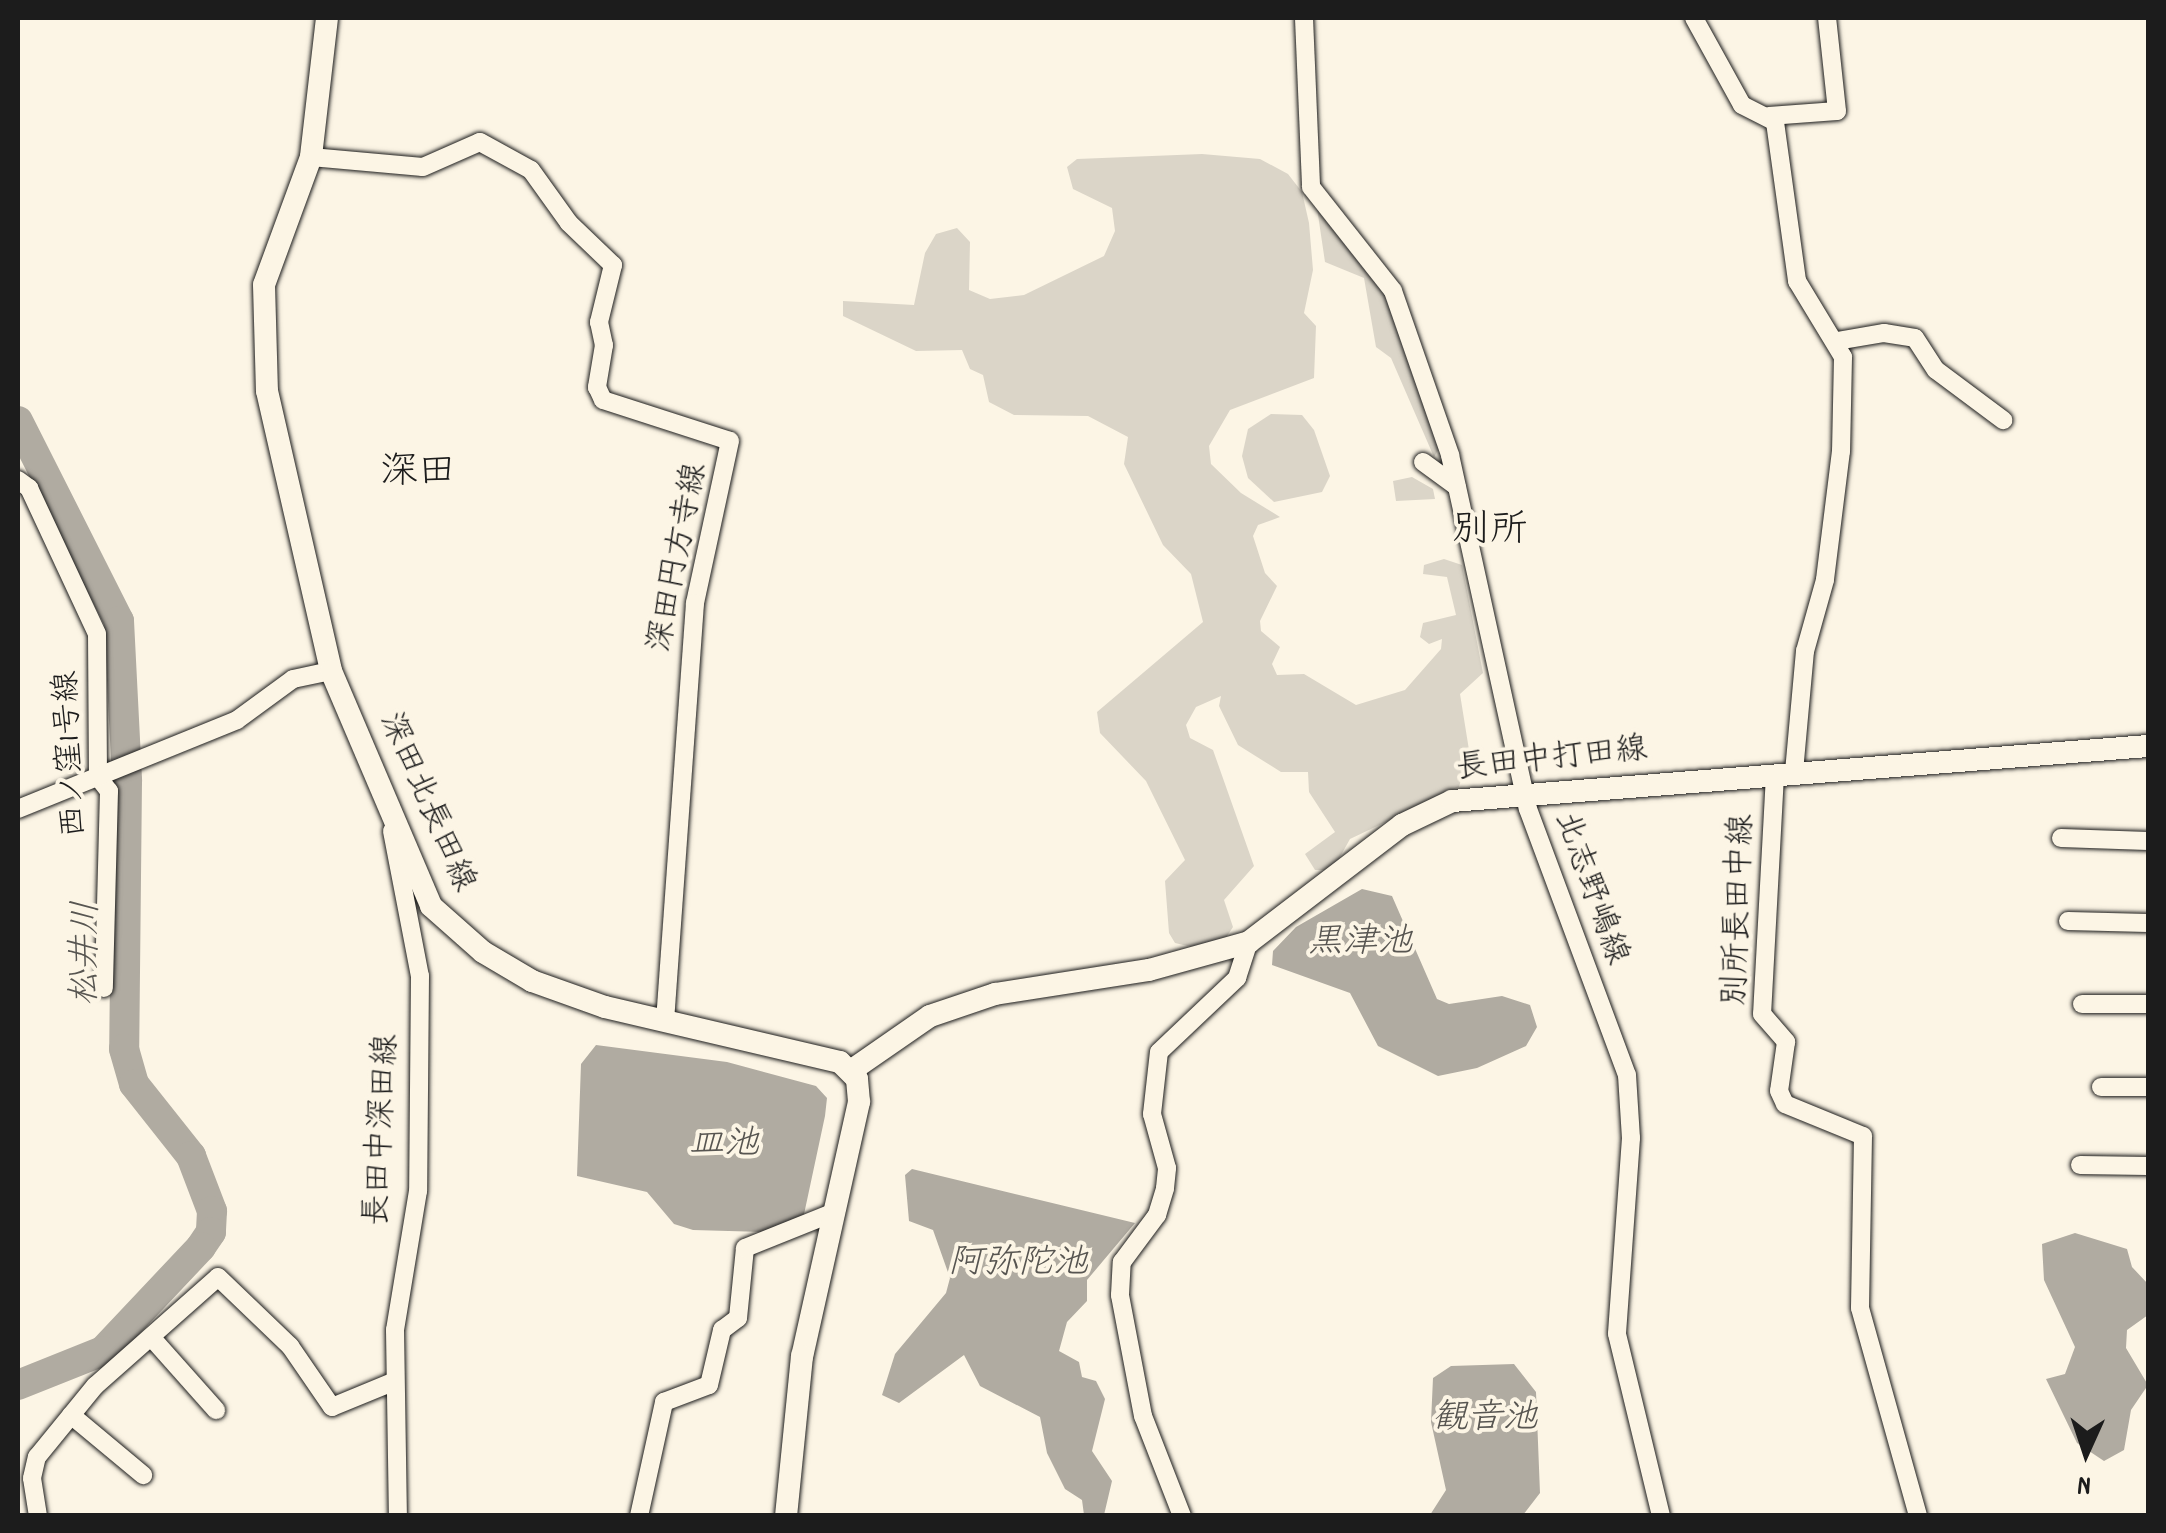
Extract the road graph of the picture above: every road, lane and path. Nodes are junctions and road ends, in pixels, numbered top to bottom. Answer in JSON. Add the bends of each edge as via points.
{"nodes":[{"id":1,"x":326,"y":18,"type":"edge"},
{"id":2,"x":1304,"y":18,"type":"edge"},
{"id":3,"x":1694,"y":18,"type":"edge"},
{"id":4,"x":1827,"y":18,"type":"edge"},
{"id":5,"x":1769,"y":116,"type":"junction"},
{"id":6,"x":311,"y":157,"type":"junction"},
{"id":7,"x":1837,"y":341,"type":"junction"},
{"id":8,"x":2003,"y":420,"type":"dead end"},
{"id":9,"x":1422,"y":462,"type":"dead end"},
{"id":10,"x":18,"y":480,"type":"edge"},
{"id":11,"x":1457,"y":488,"type":"junction"},
{"id":12,"x":331,"y":672,"type":"junction"},
{"id":13,"x":2148,"y":746,"type":"edge"},
{"id":14,"x":1785,"y":774,"type":"junction"},
{"id":15,"x":106,"y":775,"type":"junction"},
{"id":16,"x":1523,"y":792,"type":"junction"},
{"id":17,"x":18,"y":809,"type":"edge"},
{"id":18,"x":390,"y":810,"type":"junction"},
{"id":19,"x":2061,"y":838,"type":"dead end"},
{"id":20,"x":2148,"y":840,"type":"edge"},
{"id":21,"x":2068,"y":922,"type":"dead end"},
{"id":22,"x":2148,"y":923,"type":"edge"},
{"id":23,"x":1248,"y":942,"type":"junction"},
{"id":24,"x":104,"y":988,"type":"dead end"},
{"id":25,"x":2082,"y":1004,"type":"dead end"},
{"id":26,"x":2148,"y":1004,"type":"edge"},
{"id":27,"x":666,"y":1021,"type":"junction"},
{"id":28,"x":852,"y":1070,"type":"junction"},
{"id":29,"x":2102,"y":1087,"type":"dead end"},
{"id":30,"x":2148,"y":1087,"type":"edge"},
{"id":31,"x":2080,"y":1165,"type":"dead end"},
{"id":32,"x":2148,"y":1166,"type":"edge"},
{"id":33,"x":832,"y":1213,"type":"junction"},
{"id":34,"x":151,"y":1336,"type":"junction"},
{"id":35,"x":395,"y":1381,"type":"junction"},
{"id":36,"x":216,"y":1410,"type":"dead end"},
{"id":37,"x":71,"y":1416,"type":"junction"},
{"id":38,"x":143,"y":1475,"type":"dead end"},
{"id":39,"x":38,"y":1516,"type":"edge"},
{"id":40,"x":398,"y":1516,"type":"edge"},
{"id":41,"x":640,"y":1516,"type":"edge"},
{"id":42,"x":786,"y":1516,"type":"edge"},
{"id":43,"x":1182,"y":1516,"type":"edge"},
{"id":44,"x":1661,"y":1516,"type":"edge"},
{"id":45,"x":1918,"y":1516,"type":"edge"}],
"edges":[{"from":1,"to":6,"type":"street","name":"深田北長田線"},
{"from":2,"to":11,"type":"street","name":"北志野嶋線","via":[[1311,187],[1394,291]]},
{"from":3,"to":5,"type":"street","via":[[1742,105]]},
{"from":4,"to":5,"type":"street","via":[[1837,111]]},
{"from":5,"to":7,"type":"street","name":"別所長田中線","via":[[1785,168],[1797,282]]},
{"from":6,"to":12,"type":"street","name":"深田北長田線","via":[[270,261],[263,315],[266,391]]},
{"from":6,"to":27,"type":"street","name":"深田円方寺線","via":[[423,168],[480,142],[531,170],[569,223],[613,265],[599,322],[604,344],[597,387],[603,400],[730,441],[695,604]]},
{"from":7,"to":8,"type":"street","via":[[1884,334],[1914,338],[1936,370]]},
{"from":7,"to":14,"type":"street","name":"別所長田中線","via":[[1846,384],[1841,451],[1824,580]]},
{"from":9,"to":11,"type":"street"},
{"from":10,"to":15,"type":"street","name":"西ノ窪1号線","via":[[28,488],[98,634]]},
{"from":11,"to":16,"type":"street","name":"北志野嶋線"},
{"from":12,"to":15,"type":"street","via":[[293,679],[237,720]]},
{"from":12,"to":18,"type":"street","name":"深田北長田線"},
{"from":13,"to":14,"type":"street","name":"長田中打田線"},
{"from":14,"to":16,"type":"street","name":"長田中打田線"},
{"from":14,"to":45,"type":"street","name":"別所長田中線","via":[[1762,1014],[1786,1042],[1779,1091],[1785,1104],[1863,1136],[1860,1308]]},
{"from":15,"to":17,"type":"street"},
{"from":15,"to":24,"type":"street","name":"西ノ窪1号線"},
{"from":16,"to":23,"type":"street","name":"長田中打田線","via":[[1452,801],[1402,826]]},
{"from":16,"to":44,"type":"street","name":"北志野嶋線","via":[[1628,1075],[1631,1138],[1616,1334]]},
{"from":18,"to":27,"type":"street","name":"深田北長田線","via":[[431,906],[458,934],[532,981]]},
{"from":18,"to":35,"type":"street","name":"長田中深田線","via":[[420,976],[418,1191],[395,1330]]},
{"from":19,"to":20,"type":"street"},
{"from":21,"to":22,"type":"street"},
{"from":23,"to":28,"type":"street","name":"長田中打田線","via":[[1150,970],[995,994],[930,1016]]},
{"from":23,"to":43,"type":"street","via":[[1237,978],[1159,1052],[1152,1114],[1167,1168],[1165,1188],[1157,1214],[1122,1262],[1120,1296],[1143,1416]]},
{"from":25,"to":26,"type":"street"},
{"from":27,"to":28,"type":"street","name":"深田北長田線","via":[[822,1056]]},
{"from":28,"to":33,"type":"street","via":[[859,1102]]},
{"from":29,"to":30,"type":"street"},
{"from":31,"to":32,"type":"street"},
{"from":33,"to":41,"type":"street","via":[[746,1248],[738,1318],[722,1330],[709,1385],[664,1402]]},
{"from":33,"to":42,"type":"street","via":[[802,1356]]},
{"from":34,"to":35,"type":"street","via":[[218,1277],[290,1346],[332,1407]]},
{"from":34,"to":36,"type":"street"},
{"from":34,"to":37,"type":"street"},
{"from":35,"to":40,"type":"street","name":"長田中深田線"},
{"from":37,"to":38,"type":"street"},
{"from":37,"to":39,"type":"street","via":[[37,1458],[32,1478]]}]}
